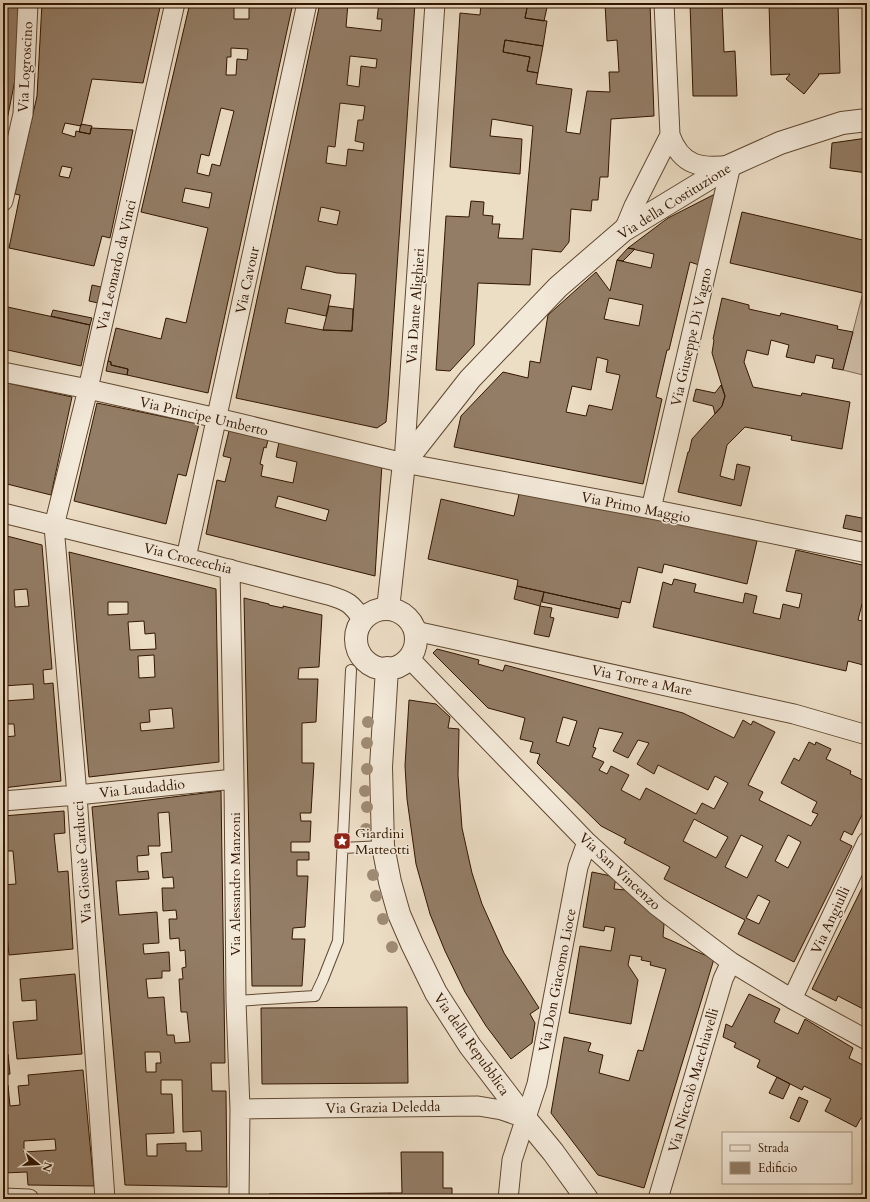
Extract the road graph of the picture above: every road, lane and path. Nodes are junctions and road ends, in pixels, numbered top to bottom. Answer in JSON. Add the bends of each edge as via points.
{"nodes":[{"id":1,"x":28,"y":3,"type":"edge"},
{"id":2,"x":175,"y":3,"type":"edge"},
{"id":3,"x":307,"y":3,"type":"edge"},
{"id":4,"x":435,"y":3,"type":"edge"},
{"id":5,"x":664,"y":3,"type":"edge"},
{"id":6,"x":867,"y":120,"type":"edge"},
{"id":7,"x":670,"y":135,"type":"junction"},
{"id":8,"x":731,"y":165,"type":"junction"},
{"id":9,"x":3,"y":201,"type":"edge"},
{"id":10,"x":624,"y":230,"type":"junction"},
{"id":11,"x":3,"y":372,"type":"edge"},
{"id":12,"x":88,"y":389,"type":"junction"},
{"id":13,"x":217,"y":418,"type":"junction"},
{"id":14,"x":404,"y":463,"type":"junction"},
{"id":15,"x":651,"y":509,"type":"junction"},
{"id":16,"x":3,"y":513,"type":"edge"},
{"id":17,"x":54,"y":526,"type":"junction"},
{"id":18,"x":867,"y":553,"type":"edge"},
{"id":19,"x":186,"y":558,"type":"junction"},
{"id":20,"x":230,"y":569,"type":"junction"},
{"id":21,"x":388,"y":609,"type":"junction"},
{"id":22,"x":363,"y":620,"type":"junction"},
{"id":23,"x":415,"y":631,"type":"junction"},
{"id":24,"x":409,"y":658,"type":"junction"},
{"id":25,"x":387,"y":668,"type":"junction"},
{"id":26,"x":351,"y":670,"type":"dead end"},
{"id":27,"x":867,"y":735,"type":"edge"},
{"id":28,"x":234,"y":779,"type":"junction"},
{"id":29,"x":77,"y":795,"type":"junction"},
{"id":30,"x":3,"y":801,"type":"edge"},
{"id":31,"x":587,"y":842,"type":"junction"},
{"id":32,"x":867,"y":842,"type":"edge"},
{"id":33,"x":383,"y":846,"type":"junction"},
{"id":34,"x":343,"y":848,"type":"junction"},
{"id":35,"x":731,"y":962,"type":"junction"},
{"id":36,"x":792,"y":999,"type":"junction"},
{"id":37,"x":236,"y":1001,"type":"junction"},
{"id":38,"x":867,"y":1040,"type":"edge"},
{"id":39,"x":240,"y":1109,"type":"junction"},
{"id":40,"x":525,"y":1118,"type":"junction"},
{"id":41,"x":589,"y":1196,"type":"edge"},
{"id":42,"x":3,"y":1198,"type":"edge"},
{"id":43,"x":29,"y":1199,"type":"edge"},
{"id":44,"x":106,"y":1199,"type":"edge"},
{"id":45,"x":239,"y":1199,"type":"edge"},
{"id":46,"x":508,"y":1199,"type":"edge"},
{"id":47,"x":658,"y":1199,"type":"edge"}],
"edges":[{"from":1,"to":9,"type":"street","name":"Via Logroscino","via":[[23,114]]},
{"from":2,"to":12,"type":"street","name":"Via Leonardo da Vinci"},
{"from":3,"to":13,"type":"street","name":"Via Cavour"},
{"from":4,"to":14,"type":"street","name":"Via Dante Alighieri"},
{"from":5,"to":7,"type":"street"},
{"from":6,"to":8,"type":"street","name":"Via della Costituzione","via":[[842,123],[780,144]]},
{"from":7,"to":8,"type":"street","via":[[674,146],[688,161],[714,167]]},
{"from":7,"to":10,"type":"street"},
{"from":8,"to":10,"type":"street","name":"Via della Costituzione"},
{"from":8,"to":15,"type":"street","name":"Via Giuseppe Di Vagno"},
{"from":10,"to":14,"type":"street","name":"Via della Costituzione","via":[[558,287],[470,379]]},
{"from":11,"to":12,"type":"street","name":"Via Principe Umberto"},
{"from":12,"to":13,"type":"street","name":"Via Principe Umberto"},
{"from":12,"to":17,"type":"street","name":"Via Leonardo da Vinci"},
{"from":13,"to":14,"type":"street","name":"Via Principe Umberto"},
{"from":13,"to":19,"type":"street","name":"Via Cavour"},
{"from":14,"to":15,"type":"street","name":"Via Primo Maggio"},
{"from":14,"to":21,"type":"street","name":"Via Dante Alighieri"},
{"from":15,"to":18,"type":"street","name":"Via Primo Maggio"},
{"from":16,"to":17,"type":"street","name":"Via Crocecchia"},
{"from":17,"to":19,"type":"street","name":"Via Crocecchia"},
{"from":17,"to":29,"type":"street","name":"Via Giosuè Carducci"},
{"from":19,"to":20,"type":"street","name":"Via Crocecchia"},
{"from":20,"to":22,"type":"street","name":"Via Crocecchia","via":[[344,600]]},
{"from":20,"to":28,"type":"street","name":"Via Alessandro Manzoni"},
{"from":21,"to":22,"type":"street","via":[[370,613]]},
{"from":21,"to":23,"type":"street","via":[[405,616]]},
{"from":22,"to":25,"type":"street","via":[[357,634],[358,650],[372,665]]},
{"from":23,"to":24,"type":"street","via":[[414,650]]},
{"from":23,"to":27,"type":"street","name":"Via Torre a Mare","via":[[794,714]]},
{"from":24,"to":25,"type":"street","via":[[401,664]]},
{"from":24,"to":31,"type":"street","name":"Via San Vincenzo"},
{"from":25,"to":33,"type":"street","name":"Via della Repubblica","via":[[381,767]]},
{"from":26,"to":34,"type":"lane"},
{"from":28,"to":29,"type":"street","name":"Via Laudaddio"},
{"from":28,"to":37,"type":"street","name":"Via Alessandro Manzoni"},
{"from":29,"to":30,"type":"street","name":"Via Laudaddio"},
{"from":29,"to":44,"type":"street","name":"Via Giosuè Carducci"},
{"from":31,"to":35,"type":"street","name":"Via San Vincenzo","via":[[657,906]]},
{"from":31,"to":40,"type":"street","name":"Via Don Giacomo Lioce","via":[[578,867],[537,1084]]},
{"from":32,"to":36,"type":"street","name":"Via Angiulli"},
{"from":33,"to":34,"type":"lane"},
{"from":33,"to":40,"type":"street","name":"Via della Repubblica","via":[[399,914],[436,993],[470,1046]]},
{"from":34,"to":37,"type":"lane","via":[[338,941],[315,996]]},
{"from":35,"to":36,"type":"street","name":"Via San Vincenzo"},
{"from":35,"to":47,"type":"street","name":"Via Niccolò Macchiavelli","via":[[723,979]]},
{"from":36,"to":38,"type":"street","name":"Via San Vincenzo"},
{"from":37,"to":39,"type":"street","name":"Via Alessandro Manzoni"},
{"from":39,"to":40,"type":"street","name":"Via Grazia Deledda","via":[[478,1106],[502,1110]]},
{"from":39,"to":45,"type":"street","name":"Via Alessandro Manzoni"},
{"from":40,"to":41,"type":"street","name":"Via della Repubblica"},
{"from":40,"to":46,"type":"street","name":"Via Don Giacomo Lioce","via":[[512,1160]]},
{"from":42,"to":43,"type":"street"}]}
